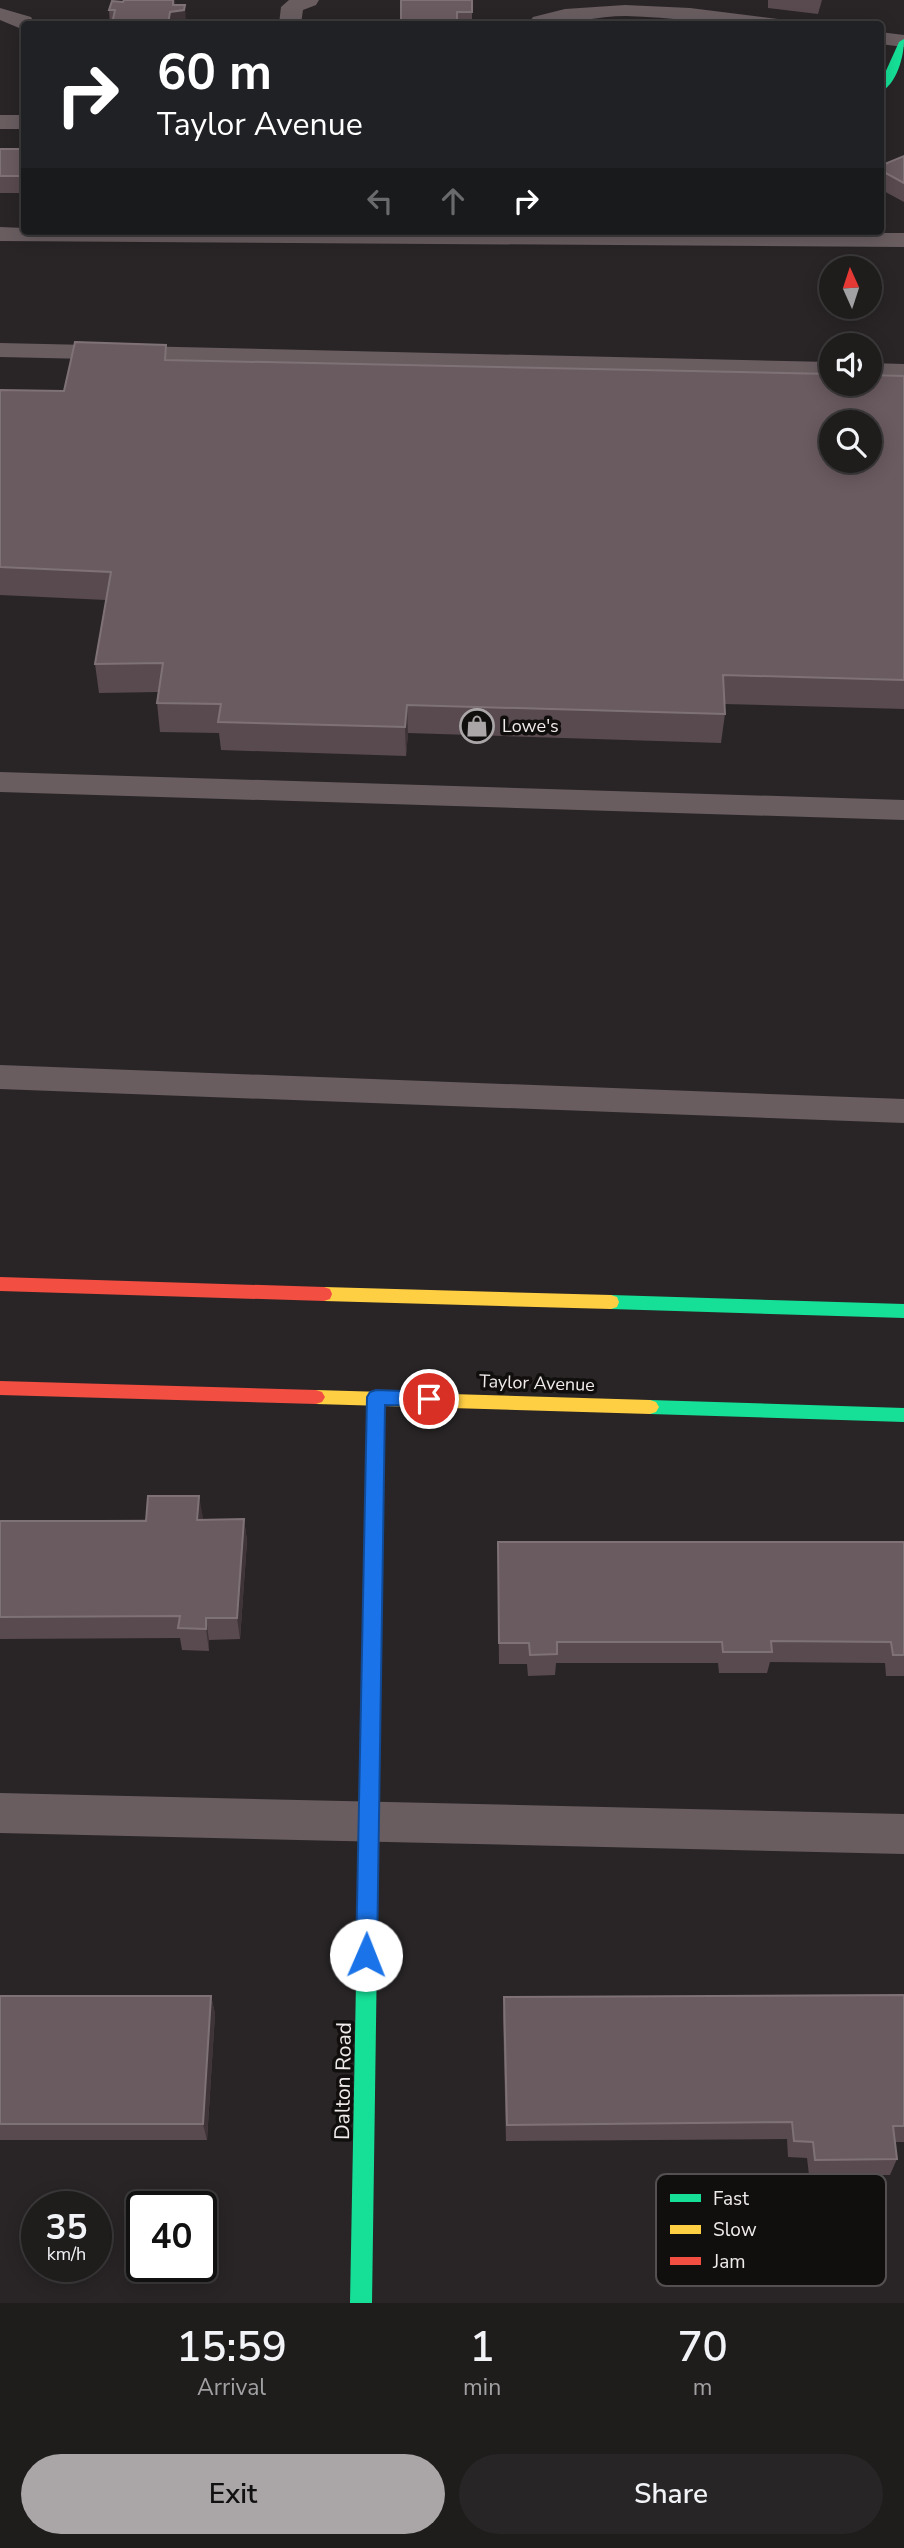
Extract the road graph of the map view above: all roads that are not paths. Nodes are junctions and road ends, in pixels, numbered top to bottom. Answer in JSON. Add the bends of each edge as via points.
{"nodes":[{"id":1,"x":681,"y":6,"type":"edge"},
{"id":2,"x":0,"y":15,"type":"edge"},
{"id":3,"x":24,"y":21,"type":"edge"},
{"id":4,"x":540,"y":21,"type":"edge"},
{"id":5,"x":763,"y":21,"type":"edge"},
{"id":6,"x":884,"y":39,"type":"edge"},
{"id":7,"x":904,"y":42,"type":"edge"},
{"id":8,"x":884,"y":85,"type":"edge"},
{"id":9,"x":0,"y":122,"type":"edge"},
{"id":10,"x":21,"y":122,"type":"edge"},
{"id":11,"x":0,"y":234,"type":"edge"},
{"id":12,"x":21,"y":234,"type":"edge"},
{"id":13,"x":151,"y":235,"type":"edge"},
{"id":14,"x":904,"y":240,"type":"edge"},
{"id":15,"x":0,"y":350,"type":"edge"},
{"id":16,"x":819,"y":369,"type":"edge"},
{"id":17,"x":882,"y":370,"type":"edge"},
{"id":18,"x":904,"y":371,"type":"edge"},
{"id":19,"x":0,"y":782,"type":"edge"},
{"id":20,"x":904,"y":810,"type":"edge"},
{"id":21,"x":0,"y":1077,"type":"edge"},
{"id":22,"x":904,"y":1111,"type":"edge"},
{"id":23,"x":0,"y":1284,"type":"edge"},
{"id":24,"x":904,"y":1311,"type":"edge"},
{"id":25,"x":0,"y":1388,"type":"edge"},
{"id":26,"x":376,"y":1397,"type":"junction"},
{"id":27,"x":904,"y":1415,"type":"edge"},
{"id":28,"x":0,"y":1813,"type":"edge"},
{"id":29,"x":368,"y":1821,"type":"junction"},
{"id":30,"x":904,"y":1834,"type":"edge"},
{"id":31,"x":361,"y":2303,"type":"edge"}],
"edges":[{"from":1,"to":4,"type":"lane","via":[[560,12]]},
{"from":1,"to":5,"type":"lane"},
{"from":2,"to":3,"type":"lane"},
{"from":6,"to":7,"type":"lane"},
{"from":7,"to":8,"type":"main road"},
{"from":9,"to":10,"type":"street"},
{"from":11,"to":12,"type":"lane"},
{"from":13,"to":14,"type":"lane"},
{"from":15,"to":16,"type":"lane"},
{"from":17,"to":18,"type":"lane"},
{"from":19,"to":20,"type":"lane"},
{"from":21,"to":22,"type":"lane"},
{"from":23,"to":24,"type":"main road"},
{"from":25,"to":26,"type":"main road","name":"Taylor Avenue"},
{"from":26,"to":27,"type":"main road","name":"Taylor Avenue"},
{"from":26,"to":29,"type":"main road","name":"Dalton Road"},
{"from":28,"to":29,"type":"lane"},
{"from":29,"to":30,"type":"lane"},
{"from":29,"to":31,"type":"main road","name":"Dalton Road"}]}
